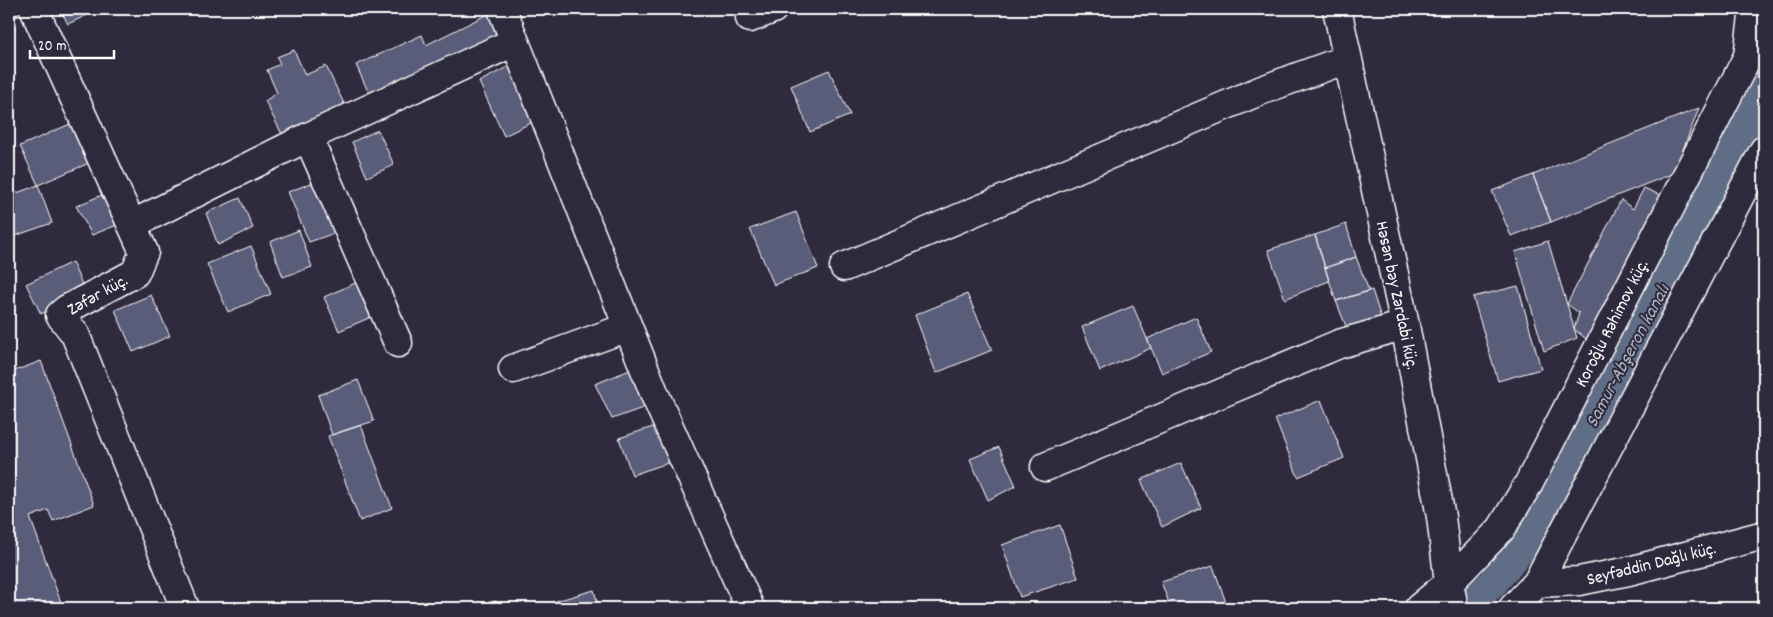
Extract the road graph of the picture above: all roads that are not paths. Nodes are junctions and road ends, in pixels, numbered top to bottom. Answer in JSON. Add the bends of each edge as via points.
{"nodes":[{"id":1,"x":34,"y":9,"type":"edge"},
{"id":2,"x":502,"y":9,"type":"edge"},
{"id":3,"x":1337,"y":9,"type":"edge"},
{"id":4,"x":1754,"y":9,"type":"edge"},
{"id":5,"x":514,"y":42,"type":"junction"},
{"id":6,"x":1347,"y":59,"type":"junction"},
{"id":7,"x":308,"y":137,"type":"junction"},
{"id":8,"x":1764,"y":150,"type":"edge"},
{"id":9,"x":133,"y":224,"type":"junction"},
{"id":10,"x":844,"y":267,"type":"dead end"},
{"id":11,"x":1405,"y":325,"type":"junction"},
{"id":12,"x":628,"y":327,"type":"junction"},
{"id":13,"x":398,"y":343,"type":"dead end"},
{"id":14,"x":513,"y":369,"type":"dead end"},
{"id":15,"x":1044,"y":468,"type":"dead end"},
{"id":16,"x":1764,"y":535,"type":"edge"},
{"id":17,"x":1537,"y":583,"type":"junction"},
{"id":18,"x":1451,"y":596,"type":"edge"},
{"id":19,"x":185,"y":608,"type":"edge"},
{"id":20,"x":750,"y":608,"type":"edge"},
{"id":21,"x":1419,"y":608,"type":"edge"},
{"id":22,"x":1512,"y":608,"type":"edge"}],
"edges":[{"from":1,"to":9,"type":"street","name":"Zəfər küç."},
{"from":2,"to":5,"type":"street"},
{"from":3,"to":6,"type":"street","name":"Həsən bəy Zərdabi küç."},
{"from":4,"to":18,"type":"street","name":"Koroğlu Rəhimov küç.","via":[[1748,56],[1529,483],[1501,529]]},
{"from":5,"to":7,"type":"street"},
{"from":5,"to":12,"type":"street"},
{"from":6,"to":10,"type":"street","via":[[1262,90]]},
{"from":6,"to":11,"type":"street","name":"Həsən bəy Zərdabi küç."},
{"from":7,"to":9,"type":"street"},
{"from":7,"to":13,"type":"street"},
{"from":8,"to":17,"type":"street"},
{"from":9,"to":19,"type":"street","name":"Zəfər küç.","via":[[144,252],[135,273],[60,314],[75,334]]},
{"from":11,"to":15,"type":"street","via":[[1339,344]]},
{"from":11,"to":18,"type":"street","name":"Həsən bəy Zərdabi küç.","via":[[1441,517]]},
{"from":12,"to":14,"type":"street"},
{"from":12,"to":20,"type":"street"},
{"from":16,"to":17,"type":"street","name":"Seyfəddin Dağlı küç.","via":[[1629,571],[1579,581]]},
{"from":17,"to":22,"type":"street"},
{"from":18,"to":21,"type":"street","name":"Koroğlu Rəhimov küç."}]}
